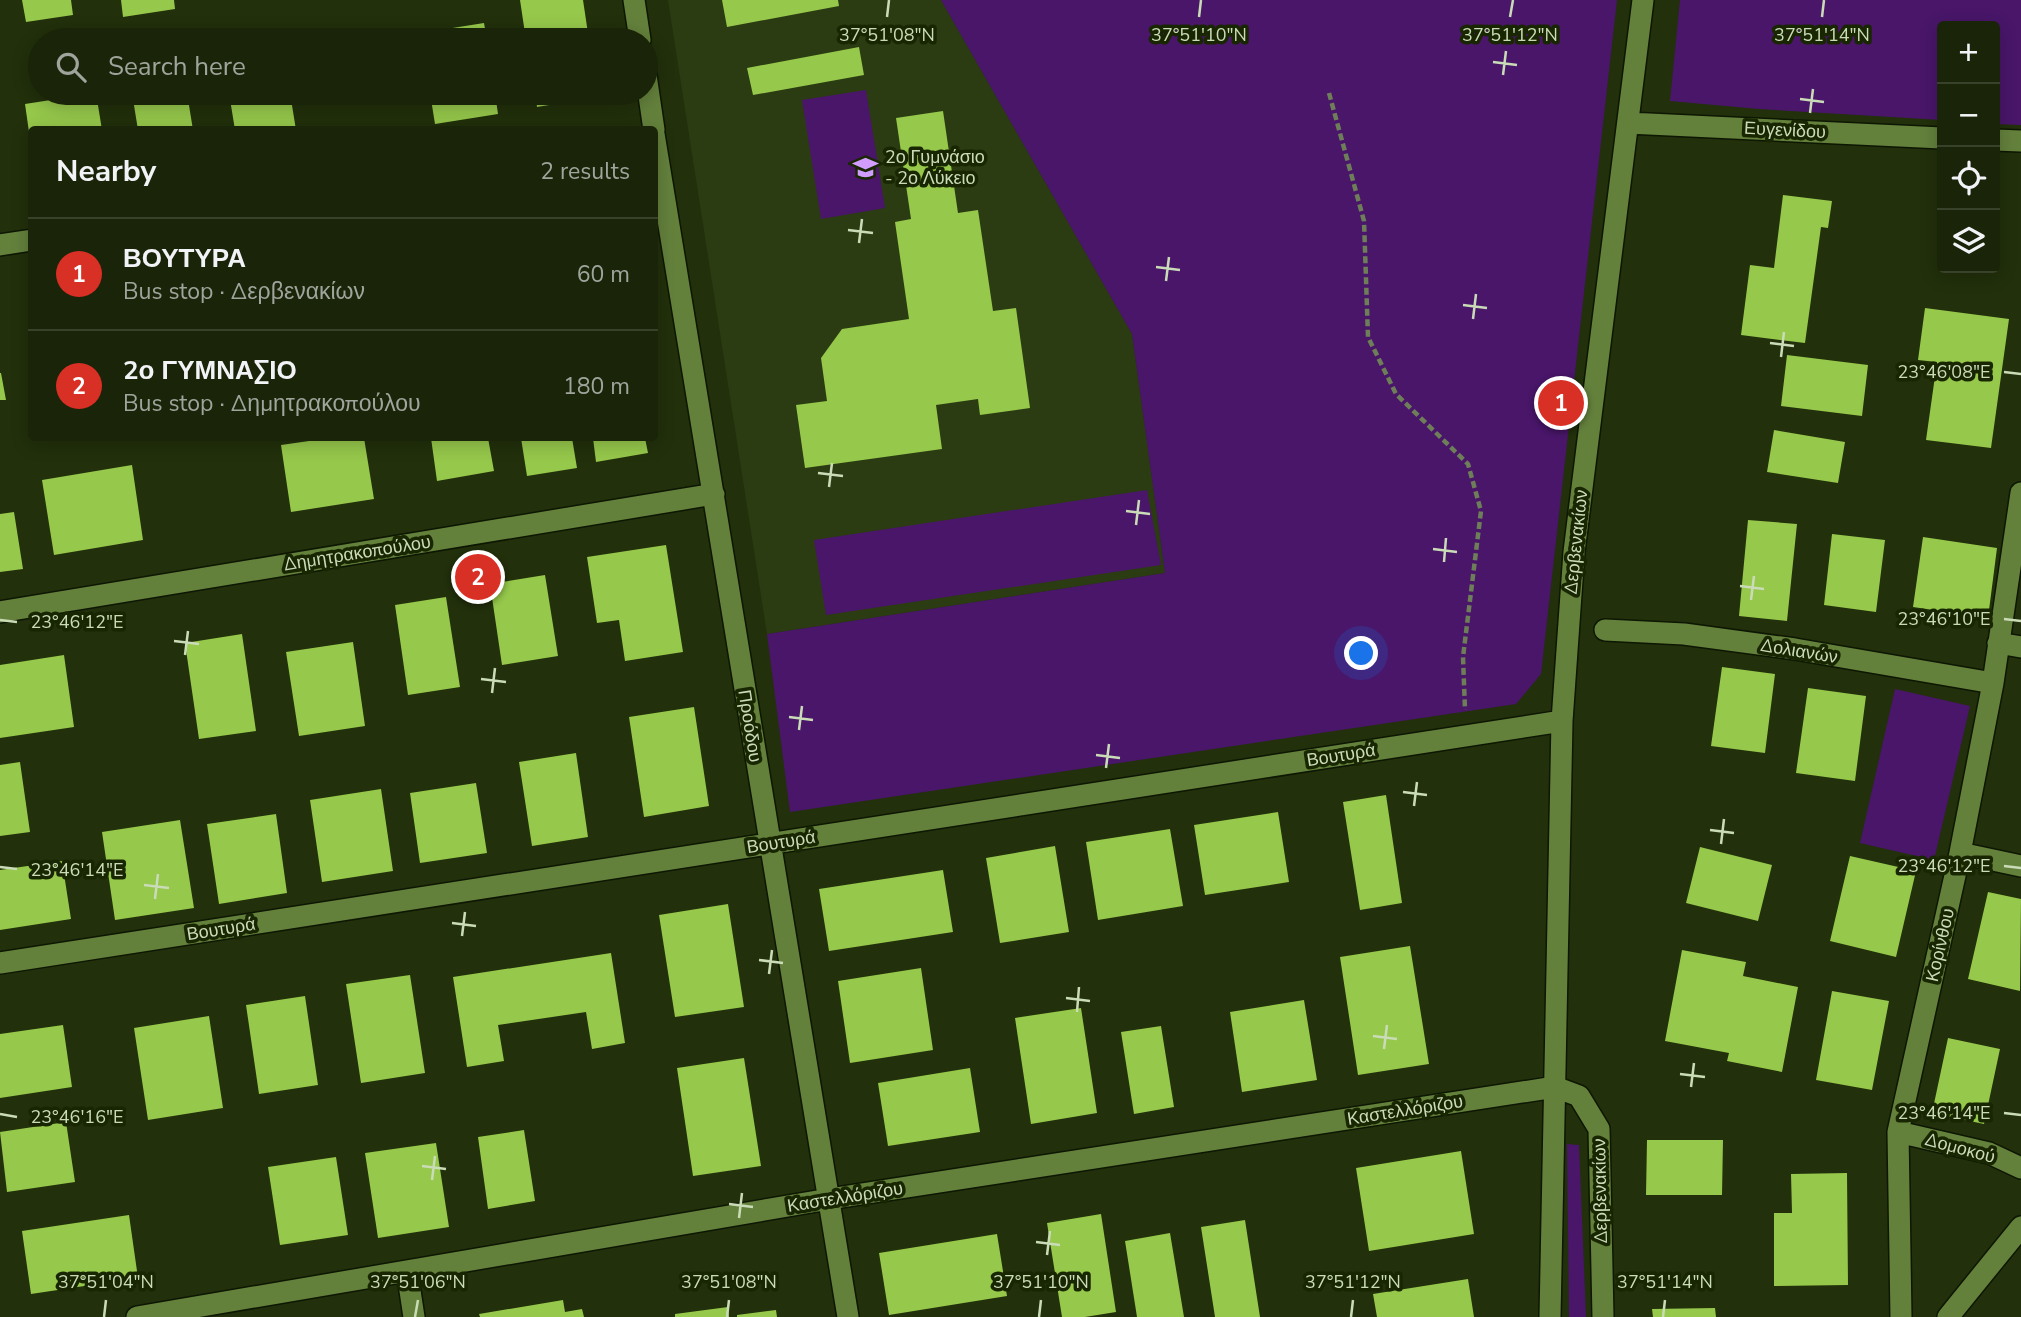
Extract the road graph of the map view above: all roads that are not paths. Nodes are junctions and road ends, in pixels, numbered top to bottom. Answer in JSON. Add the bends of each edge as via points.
{"nodes":[{"id":1,"x":634,"y":0,"type":"edge"},
{"id":2,"x":1643,"y":0,"type":"edge"},
{"id":3,"x":638,"y":28,"type":"edge"},
{"id":4,"x":650,"y":105,"type":"edge"},
{"id":5,"x":1628,"y":122,"type":"junction"},
{"id":6,"x":653,"y":126,"type":"edge"},
{"id":7,"x":1937,"y":138,"type":"edge"},
{"id":8,"x":2000,"y":140,"type":"edge"},
{"id":9,"x":2021,"y":141,"type":"edge"},
{"id":10,"x":658,"y":156,"type":"edge"},
{"id":11,"x":28,"y":241,"type":"edge"},
{"id":12,"x":0,"y":245,"type":"edge"},
{"id":13,"x":2021,"y":493,"type":"edge"},
{"id":14,"x":714,"y":495,"type":"junction"},
{"id":15,"x":0,"y":612,"type":"edge"},
{"id":16,"x":1605,"y":630,"type":"dead end"},
{"id":17,"x":1998,"y":643,"type":"junction"},
{"id":18,"x":2021,"y":647,"type":"edge"},
{"id":19,"x":1993,"y":683,"type":"junction"},
{"id":20,"x":1562,"y":721,"type":"junction"},
{"id":21,"x":769,"y":844,"type":"junction"},
{"id":22,"x":1961,"y":853,"type":"junction"},
{"id":23,"x":2021,"y":866,"type":"edge"},
{"id":24,"x":0,"y":963,"type":"edge"},
{"id":25,"x":1555,"y":1087,"type":"junction"},
{"id":26,"x":1898,"y":1132,"type":"junction"},
{"id":27,"x":2021,"y":1168,"type":"edge"},
{"id":28,"x":829,"y":1199,"type":"junction"},
{"id":29,"x":2021,"y":1227,"type":"edge"},
{"id":30,"x":407,"y":1271,"type":"junction"},
{"id":31,"x":137,"y":1317,"type":"edge"},
{"id":32,"x":414,"y":1317,"type":"edge"},
{"id":33,"x":848,"y":1317,"type":"edge"},
{"id":34,"x":1550,"y":1317,"type":"edge"},
{"id":35,"x":1603,"y":1317,"type":"edge"},
{"id":36,"x":1901,"y":1317,"type":"edge"},
{"id":37,"x":1948,"y":1317,"type":"edge"}],
"edges":[{"from":1,"to":3,"type":"street"},
{"from":2,"to":5,"type":"street","name":"Δερβενακίων"},
{"from":4,"to":6,"type":"street","name":"Προόδου"},
{"from":5,"to":7,"type":"street","name":"Ευγενίδου"},
{"from":5,"to":20,"type":"street","name":"Δερβενακίων","via":[[1574,552]]},
{"from":8,"to":9,"type":"street"},
{"from":10,"to":14,"type":"street","name":"Προόδου"},
{"from":11,"to":12,"type":"street"},
{"from":13,"to":17,"type":"street","name":"Κορίνθου"},
{"from":14,"to":15,"type":"street","name":"Δημητρακοπούλου"},
{"from":14,"to":21,"type":"street","name":"Προόδου"},
{"from":16,"to":19,"type":"street","name":"Δολιανών","via":[[1684,634],[1795,649]]},
{"from":17,"to":18,"type":"street"},
{"from":17,"to":19,"type":"street","name":"Κορίνθου"},
{"from":19,"to":22,"type":"street","name":"Κορίνθου"},
{"from":20,"to":21,"type":"street","name":"Βουτυρά"},
{"from":20,"to":25,"type":"street","name":"Δερβενακίων"},
{"from":21,"to":24,"type":"street","name":"Βουτυρά"},
{"from":21,"to":28,"type":"street","name":"Προόδου"},
{"from":22,"to":23,"type":"street"},
{"from":22,"to":26,"type":"street","name":"Κορίνθου"},
{"from":25,"to":28,"type":"street","name":"Καστελλόριζου"},
{"from":25,"to":34,"type":"street","name":"Δερβενακίων"},
{"from":25,"to":35,"type":"street","name":"Δερβενακίων","via":[[1579,1096],[1599,1129]]},
{"from":26,"to":27,"type":"street","name":"Δομοκού","via":[[1989,1153]]},
{"from":26,"to":36,"type":"street","name":"Κορίνθου"},
{"from":28,"to":30,"type":"street","name":"Καστελλόριζου"},
{"from":28,"to":33,"type":"street","name":"Προόδου"},
{"from":29,"to":37,"type":"street"},
{"from":30,"to":31,"type":"street","name":"Καστελλόριζου"},
{"from":30,"to":32,"type":"street"}]}
